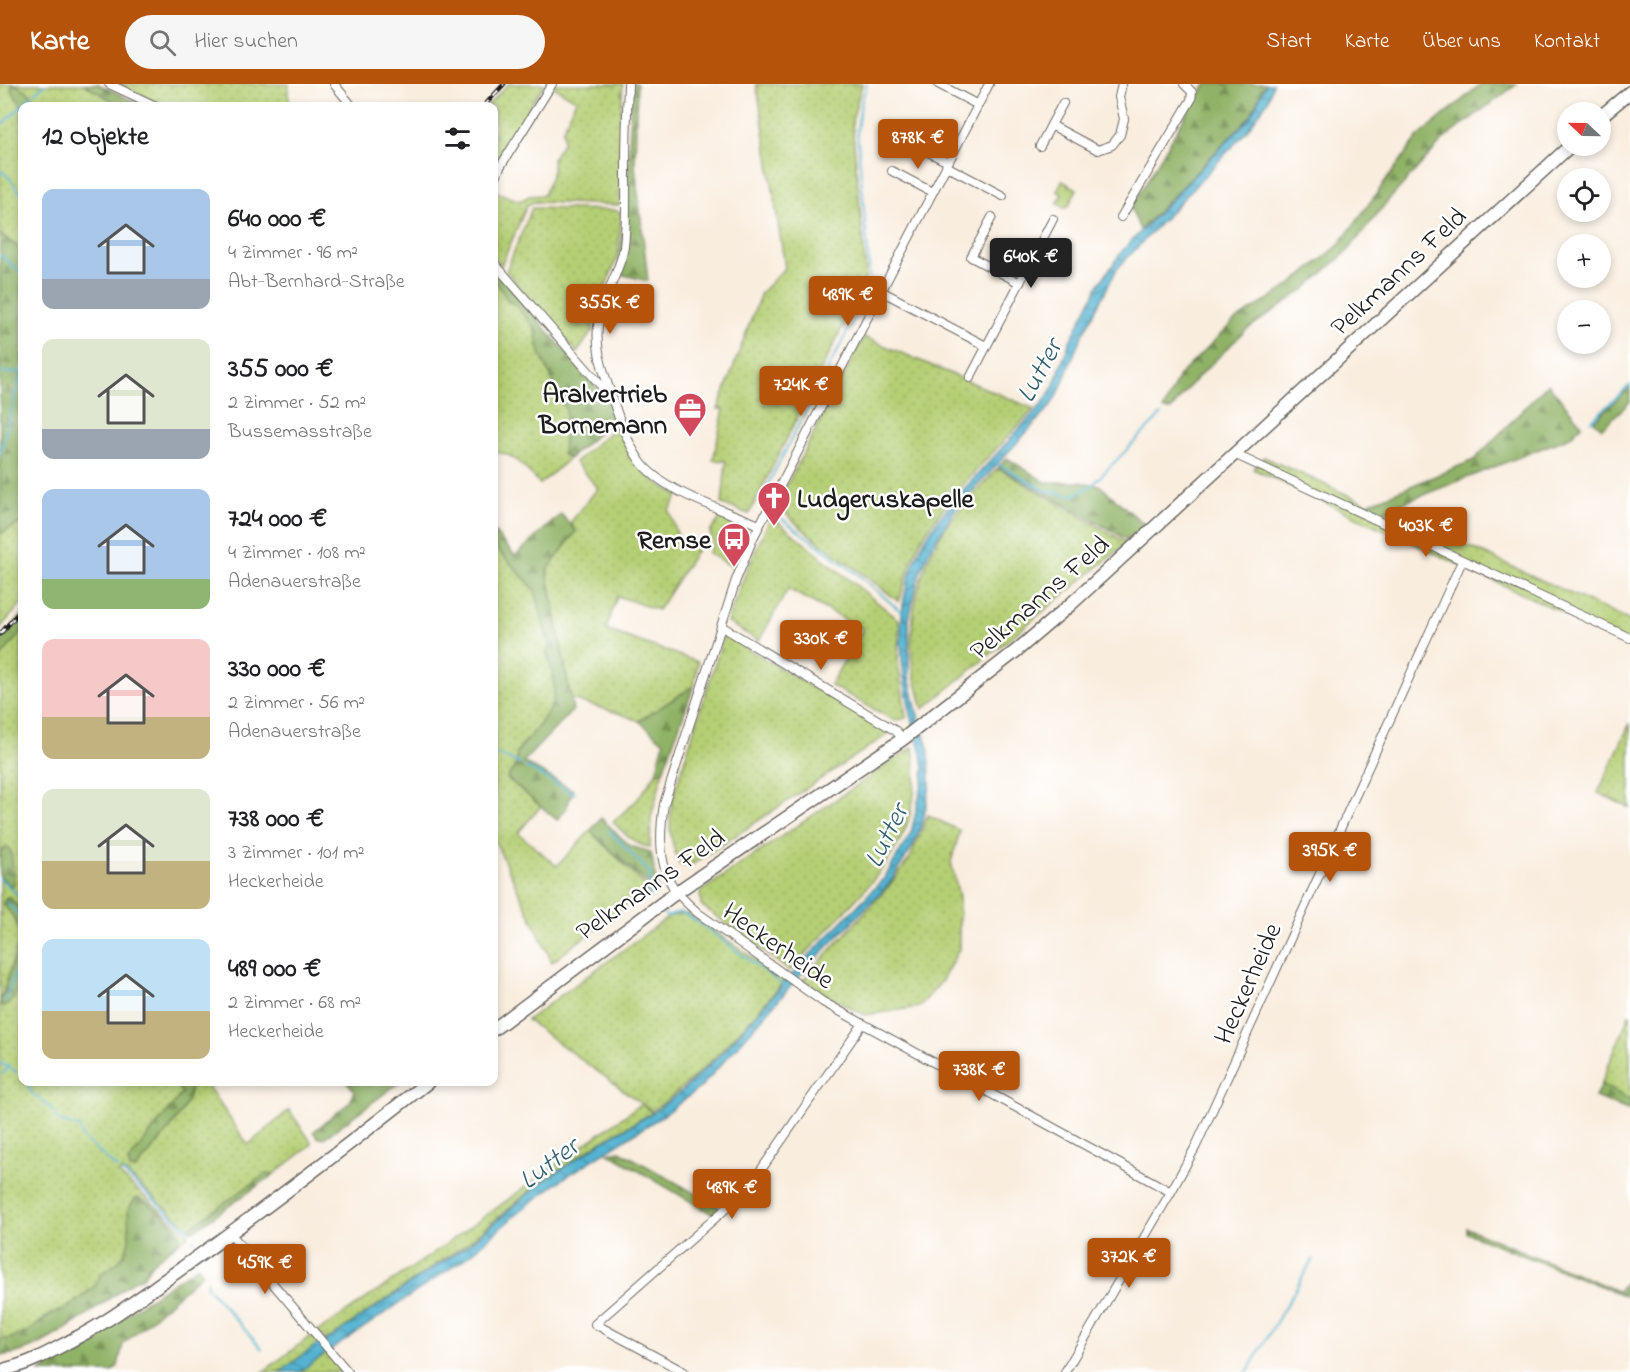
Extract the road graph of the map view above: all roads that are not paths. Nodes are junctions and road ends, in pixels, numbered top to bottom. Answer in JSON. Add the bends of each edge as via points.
{"nodes":[{"id":1,"x":109,"y":84,"type":"edge"},
{"id":2,"x":334,"y":84,"type":"edge"},
{"id":3,"x":552,"y":84,"type":"edge"},
{"id":4,"x":628,"y":84,"type":"edge"},
{"id":5,"x":938,"y":84,"type":"edge"},
{"id":6,"x":989,"y":84,"type":"edge"},
{"id":7,"x":1122,"y":84,"type":"edge"},
{"id":8,"x":1184,"y":84,"type":"edge"},
{"id":9,"x":1630,"y":92,"type":"edge"},
{"id":10,"x":147,"y":102,"type":"edge"},
{"id":11,"x":349,"y":102,"type":"edge"},
{"id":12,"x":1063,"y":103,"type":"dead end"},
{"id":13,"x":978,"y":105,"type":"junction"},
{"id":14,"x":1611,"y":108,"type":"edge"},
{"id":15,"x":1051,"y":125,"type":"junction"},
{"id":16,"x":892,"y":134,"type":"dead end"},
{"id":17,"x":1040,"y":146,"type":"dead end"},
{"id":18,"x":1559,"y":156,"type":"edge"},
{"id":19,"x":947,"y":164,"type":"junction"},
{"id":20,"x":892,"y":171,"type":"dead end"},
{"id":21,"x":498,"y":172,"type":"edge"},
{"id":22,"x":932,"y":192,"type":"junction"},
{"id":23,"x":1003,"y":196,"type":"dead end"},
{"id":24,"x":992,"y":217,"type":"dead end"},
{"id":25,"x":1121,"y":218,"type":"dead end"},
{"id":26,"x":1053,"y":219,"type":"dead end"},
{"id":27,"x":498,"y":269,"type":"edge"},
{"id":28,"x":1020,"y":283,"type":"junction"},
{"id":29,"x":881,"y":291,"type":"junction"},
{"id":30,"x":986,"y":346,"type":"junction"},
{"id":31,"x":970,"y":378,"type":"dead end"},
{"id":32,"x":613,"y":399,"type":"junction"},
{"id":33,"x":1234,"y":454,"type":"junction"},
{"id":34,"x":759,"y":525,"type":"junction"},
{"id":35,"x":1462,"y":561,"type":"junction"},
{"id":36,"x":721,"y":626,"type":"junction"},
{"id":37,"x":1630,"y":638,"type":"edge"},
{"id":38,"x":906,"y":736,"type":"junction"},
{"id":39,"x":677,"y":892,"type":"junction"},
{"id":40,"x":862,"y":1025,"type":"junction"},
{"id":41,"x":498,"y":1026,"type":"edge"},
{"id":42,"x":423,"y":1086,"type":"edge"},
{"id":43,"x":1171,"y":1192,"type":"junction"},
{"id":44,"x":230,"y":1233,"type":"junction"},
{"id":45,"x":89,"y":1332,"type":"junction"},
{"id":46,"x":4,"y":1369,"type":"edge"},
{"id":47,"x":24,"y":1372,"type":"edge"},
{"id":48,"x":348,"y":1372,"type":"edge"},
{"id":49,"x":684,"y":1372,"type":"edge"},
{"id":50,"x":1065,"y":1372,"type":"edge"}],
"edges":[{"from":1,"to":10,"type":"street"},
{"from":2,"to":11,"type":"street"},
{"from":3,"to":21,"type":"street"},
{"from":4,"to":32,"type":"street","via":[[626,229],[622,257],[599,318],[596,339]]},
{"from":5,"to":13,"type":"street"},
{"from":6,"to":13,"type":"street"},
{"from":7,"to":15,"type":"street","via":[[1119,97],[1124,119],[1120,135],[1112,145],[1098,150]]},
{"from":8,"to":25,"type":"street","via":[[1192,92],[1191,100]]},
{"from":9,"to":14,"type":"main road"},
{"from":12,"to":15,"type":"street"},
{"from":13,"to":19,"type":"street"},
{"from":15,"to":17,"type":"street"},
{"from":16,"to":19,"type":"street"},
{"from":18,"to":33,"type":"main road","name":"Pelkmanns Feld"},
{"from":19,"to":22,"type":"street"},
{"from":19,"to":23,"type":"street"},
{"from":20,"to":22,"type":"street"},
{"from":22,"to":29,"type":"street"},
{"from":24,"to":28,"type":"street","via":[[971,257]]},
{"from":26,"to":28,"type":"street"},
{"from":27,"to":32,"type":"street"},
{"from":28,"to":30,"type":"street"},
{"from":29,"to":30,"type":"street"},
{"from":29,"to":34,"type":"street"},
{"from":30,"to":31,"type":"street"},
{"from":32,"to":34,"type":"street","via":[[633,450],[653,475],[681,492]]},
{"from":33,"to":35,"type":"street"},
{"from":33,"to":38,"type":"main road","name":"Pelkmanns Feld","via":[[1070,605]]},
{"from":34,"to":36,"type":"street"},
{"from":35,"to":37,"type":"street"},
{"from":35,"to":43,"type":"street","name":"Heckerheide","via":[[1196,1146]]},
{"from":36,"to":38,"type":"street"},
{"from":36,"to":39,"type":"street","via":[[661,822],[662,849],[670,882]]},
{"from":38,"to":39,"type":"main road","name":"Pelkmanns Feld"},
{"from":39,"to":40,"type":"street","name":"Heckerheide","via":[[698,913],[801,988]]},
{"from":39,"to":41,"type":"main road","name":"Pelkmanns Feld"},
{"from":40,"to":43,"type":"street","name":"Heckerheide"},
{"from":40,"to":49,"type":"street","via":[[747,1190],[594,1324]]},
{"from":42,"to":44,"type":"main road"},
{"from":43,"to":50,"type":"street","name":"Heckerheide"},
{"from":44,"to":45,"type":"main road"},
{"from":44,"to":48,"type":"street"},
{"from":45,"to":46,"type":"main road","via":[[43,1357]]},
{"from":45,"to":47,"type":"main road","via":[[58,1355]]}]}
